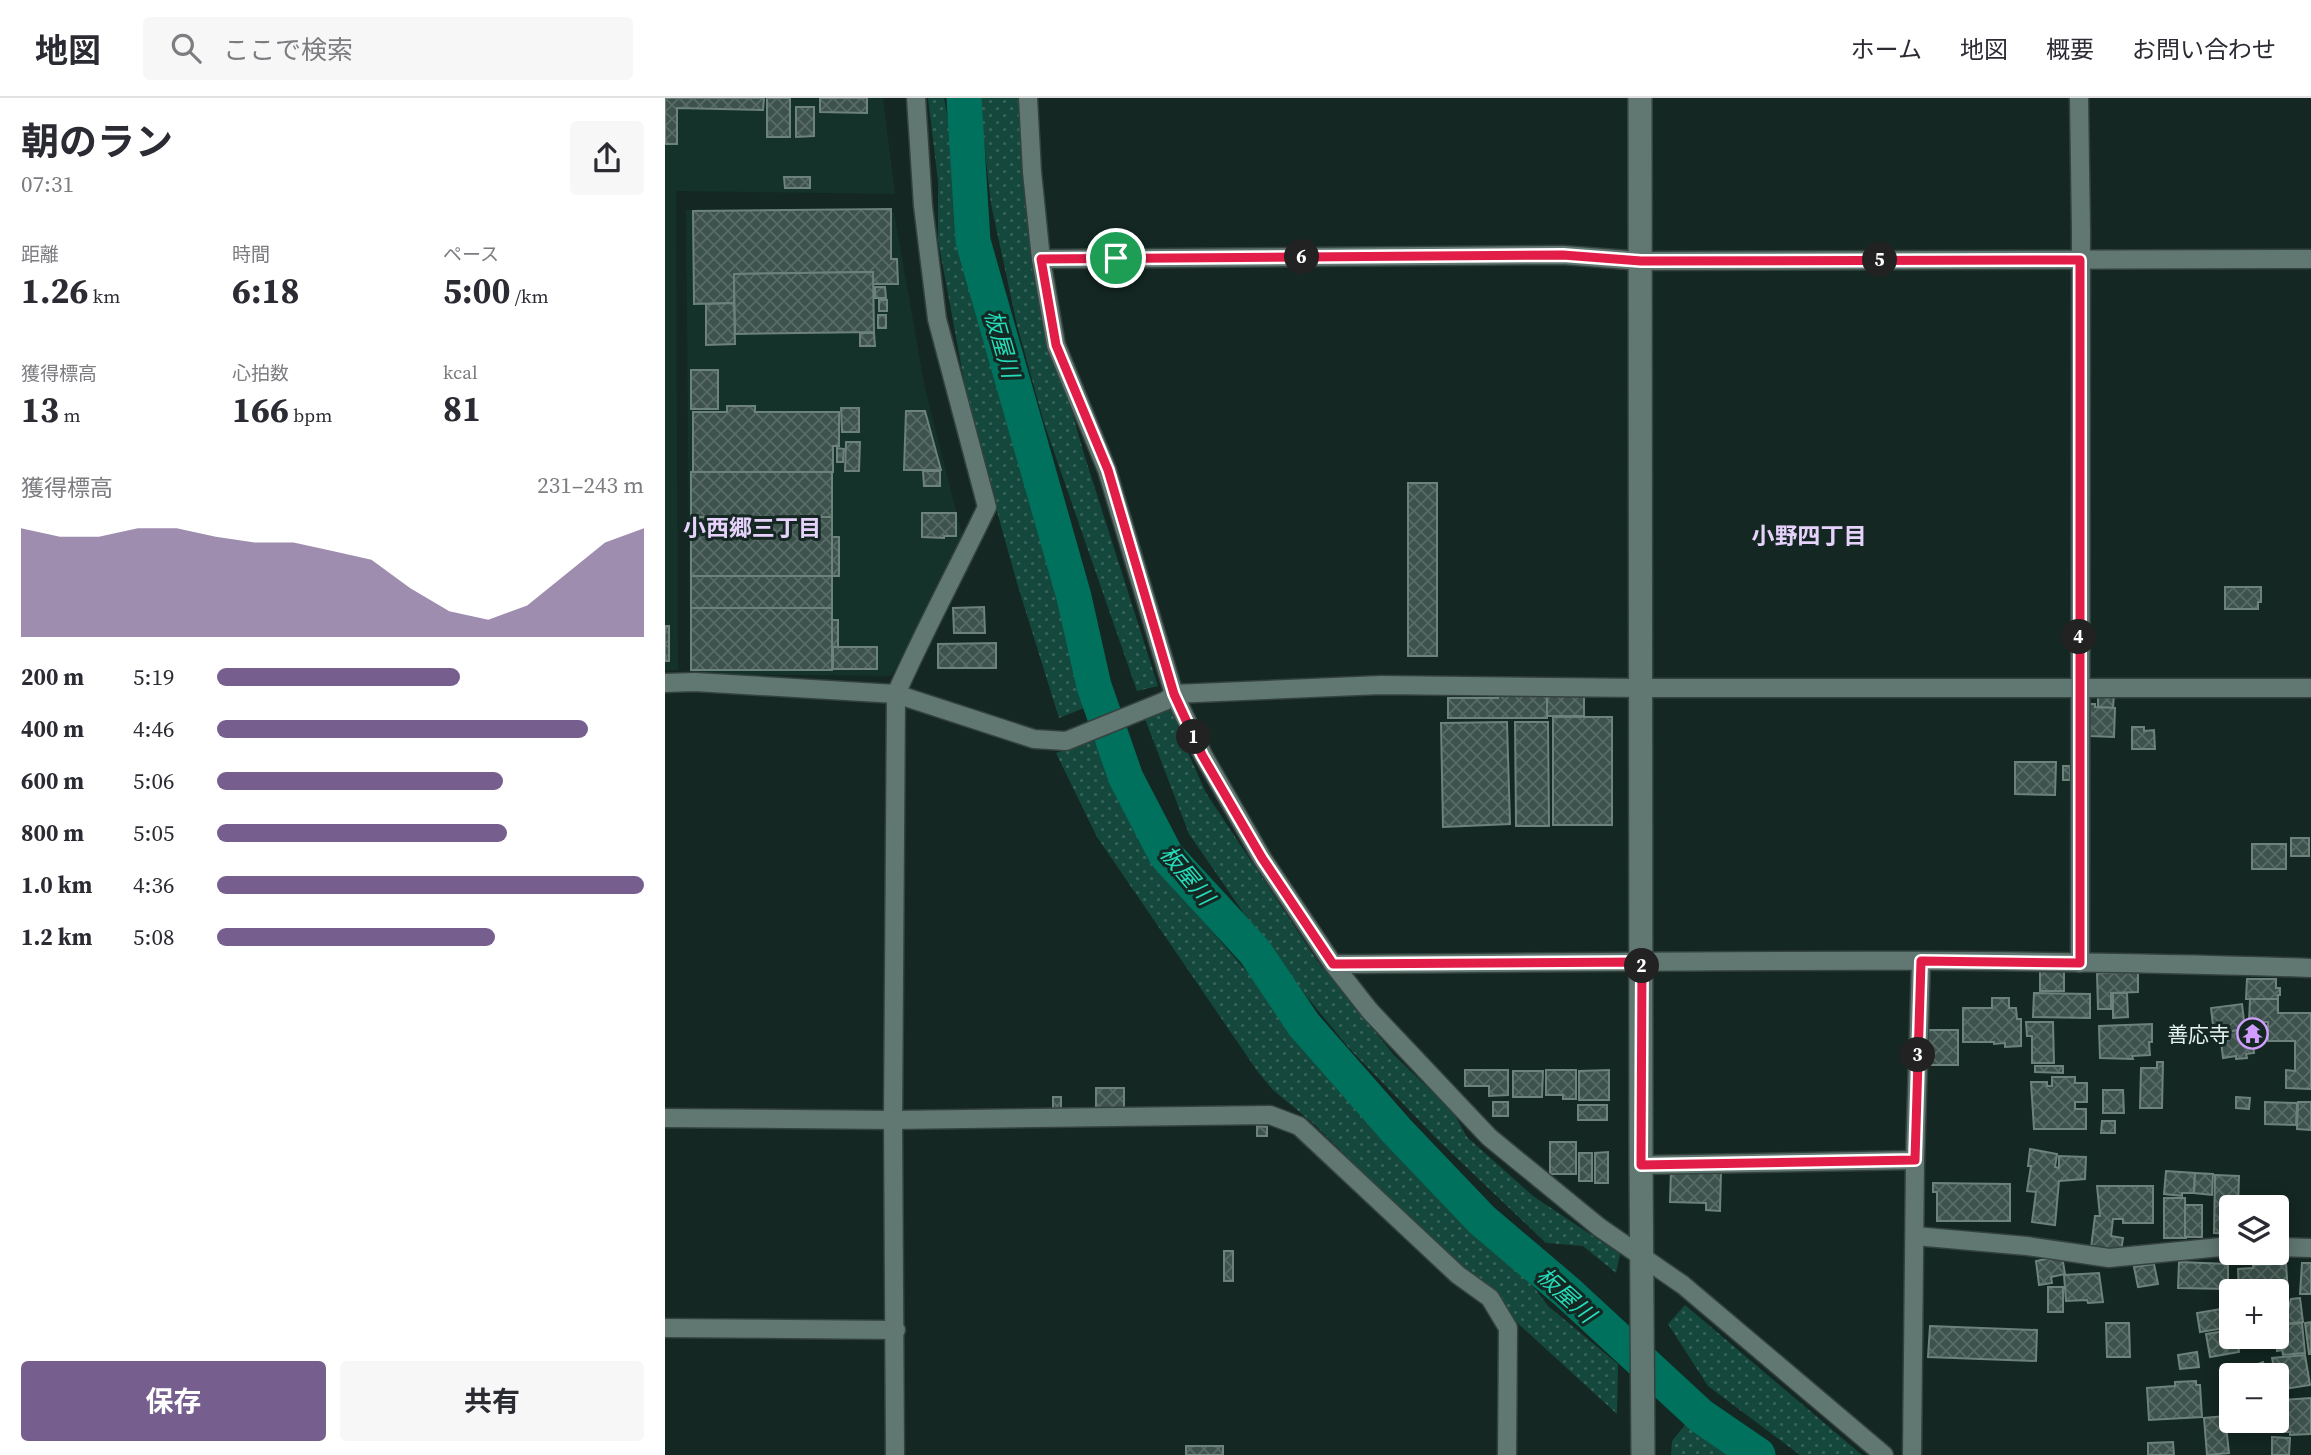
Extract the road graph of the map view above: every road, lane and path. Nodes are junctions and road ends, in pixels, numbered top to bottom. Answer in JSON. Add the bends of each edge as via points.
{"nodes":[{"id":1,"x":916,"y":98,"type":"edge"},
{"id":2,"x":1028,"y":98,"type":"edge"},
{"id":3,"x":1640,"y":98,"type":"edge"},
{"id":4,"x":2079,"y":98,"type":"edge"},
{"id":5,"x":1041,"y":259,"type":"junction"},
{"id":6,"x":2311,"y":259,"type":"edge"},
{"id":7,"x":2080,"y":260,"type":"junction"},
{"id":8,"x":1641,"y":261,"type":"junction"},
{"id":9,"x":665,"y":683,"type":"edge"},
{"id":10,"x":1640,"y":688,"type":"junction"},
{"id":11,"x":2311,"y":688,"type":"edge"},
{"id":12,"x":2079,"y":689,"type":"junction"},
{"id":13,"x":897,"y":694,"type":"junction"},
{"id":14,"x":1170,"y":698,"type":"junction"},
{"id":15,"x":1921,"y":961,"type":"junction"},
{"id":16,"x":1642,"y":962,"type":"junction"},
{"id":17,"x":2080,"y":963,"type":"junction"},
{"id":18,"x":1333,"y":964,"type":"junction"},
{"id":19,"x":2311,"y":968,"type":"edge"},
{"id":20,"x":665,"y":1118,"type":"edge"},
{"id":21,"x":893,"y":1120,"type":"junction"},
{"id":22,"x":1915,"y":1160,"type":"junction"},
{"id":23,"x":1641,"y":1165,"type":"junction"},
{"id":24,"x":1915,"y":1236,"type":"junction"},
{"id":25,"x":2219,"y":1247,"type":"edge"},
{"id":26,"x":2289,"y":1247,"type":"edge"},
{"id":27,"x":2311,"y":1248,"type":"edge"},
{"id":28,"x":1643,"y":1263,"type":"junction"},
{"id":29,"x":665,"y":1328,"type":"edge"},
{"id":30,"x":896,"y":1330,"type":"junction"},
{"id":31,"x":895,"y":1455,"type":"edge"},
{"id":32,"x":1507,"y":1455,"type":"edge"},
{"id":33,"x":1643,"y":1455,"type":"edge"},
{"id":34,"x":1884,"y":1455,"type":"edge"},
{"id":35,"x":1913,"y":1455,"type":"edge"}],
"edges":[{"from":1,"to":13,"type":"street","via":[[937,319],[987,507]]},
{"from":2,"to":5,"type":"street"},
{"from":3,"to":8,"type":"street"},
{"from":4,"to":7,"type":"street"},
{"from":5,"to":8,"type":"street","via":[[1563,255]]},
{"from":5,"to":14,"type":"street","via":[[1056,345],[1108,470]]},
{"from":6,"to":7,"type":"street"},
{"from":7,"to":8,"type":"street"},
{"from":7,"to":12,"type":"street"},
{"from":8,"to":10,"type":"street"},
{"from":9,"to":13,"type":"street"},
{"from":10,"to":12,"type":"street"},
{"from":10,"to":14,"type":"street","via":[[1381,685]]},
{"from":10,"to":16,"type":"street"},
{"from":11,"to":12,"type":"street"},
{"from":12,"to":17,"type":"street"},
{"from":13,"to":14,"type":"street","via":[[1034,739],[1066,741]]},
{"from":13,"to":21,"type":"street"},
{"from":14,"to":18,"type":"street","via":[[1262,858]]},
{"from":15,"to":16,"type":"street"},
{"from":15,"to":17,"type":"street"},
{"from":15,"to":22,"type":"street"},
{"from":16,"to":18,"type":"street"},
{"from":16,"to":23,"type":"street"},
{"from":17,"to":19,"type":"street"},
{"from":18,"to":28,"type":"street","via":[[1370,1011],[1489,1137]]},
{"from":20,"to":21,"type":"street"},
{"from":21,"to":30,"type":"street"},
{"from":21,"to":32,"type":"street","via":[[1270,1115],[1299,1126],[1458,1275],[1490,1298],[1508,1328]]},
{"from":22,"to":23,"type":"street"},
{"from":22,"to":24,"type":"street"},
{"from":23,"to":28,"type":"street"},
{"from":24,"to":25,"type":"street","via":[[2109,1258]]},
{"from":24,"to":35,"type":"street"},
{"from":26,"to":27,"type":"street"},
{"from":28,"to":33,"type":"street"},
{"from":28,"to":34,"type":"street","via":[[1683,1285]]},
{"from":29,"to":30,"type":"street"},
{"from":30,"to":31,"type":"street"}]}
